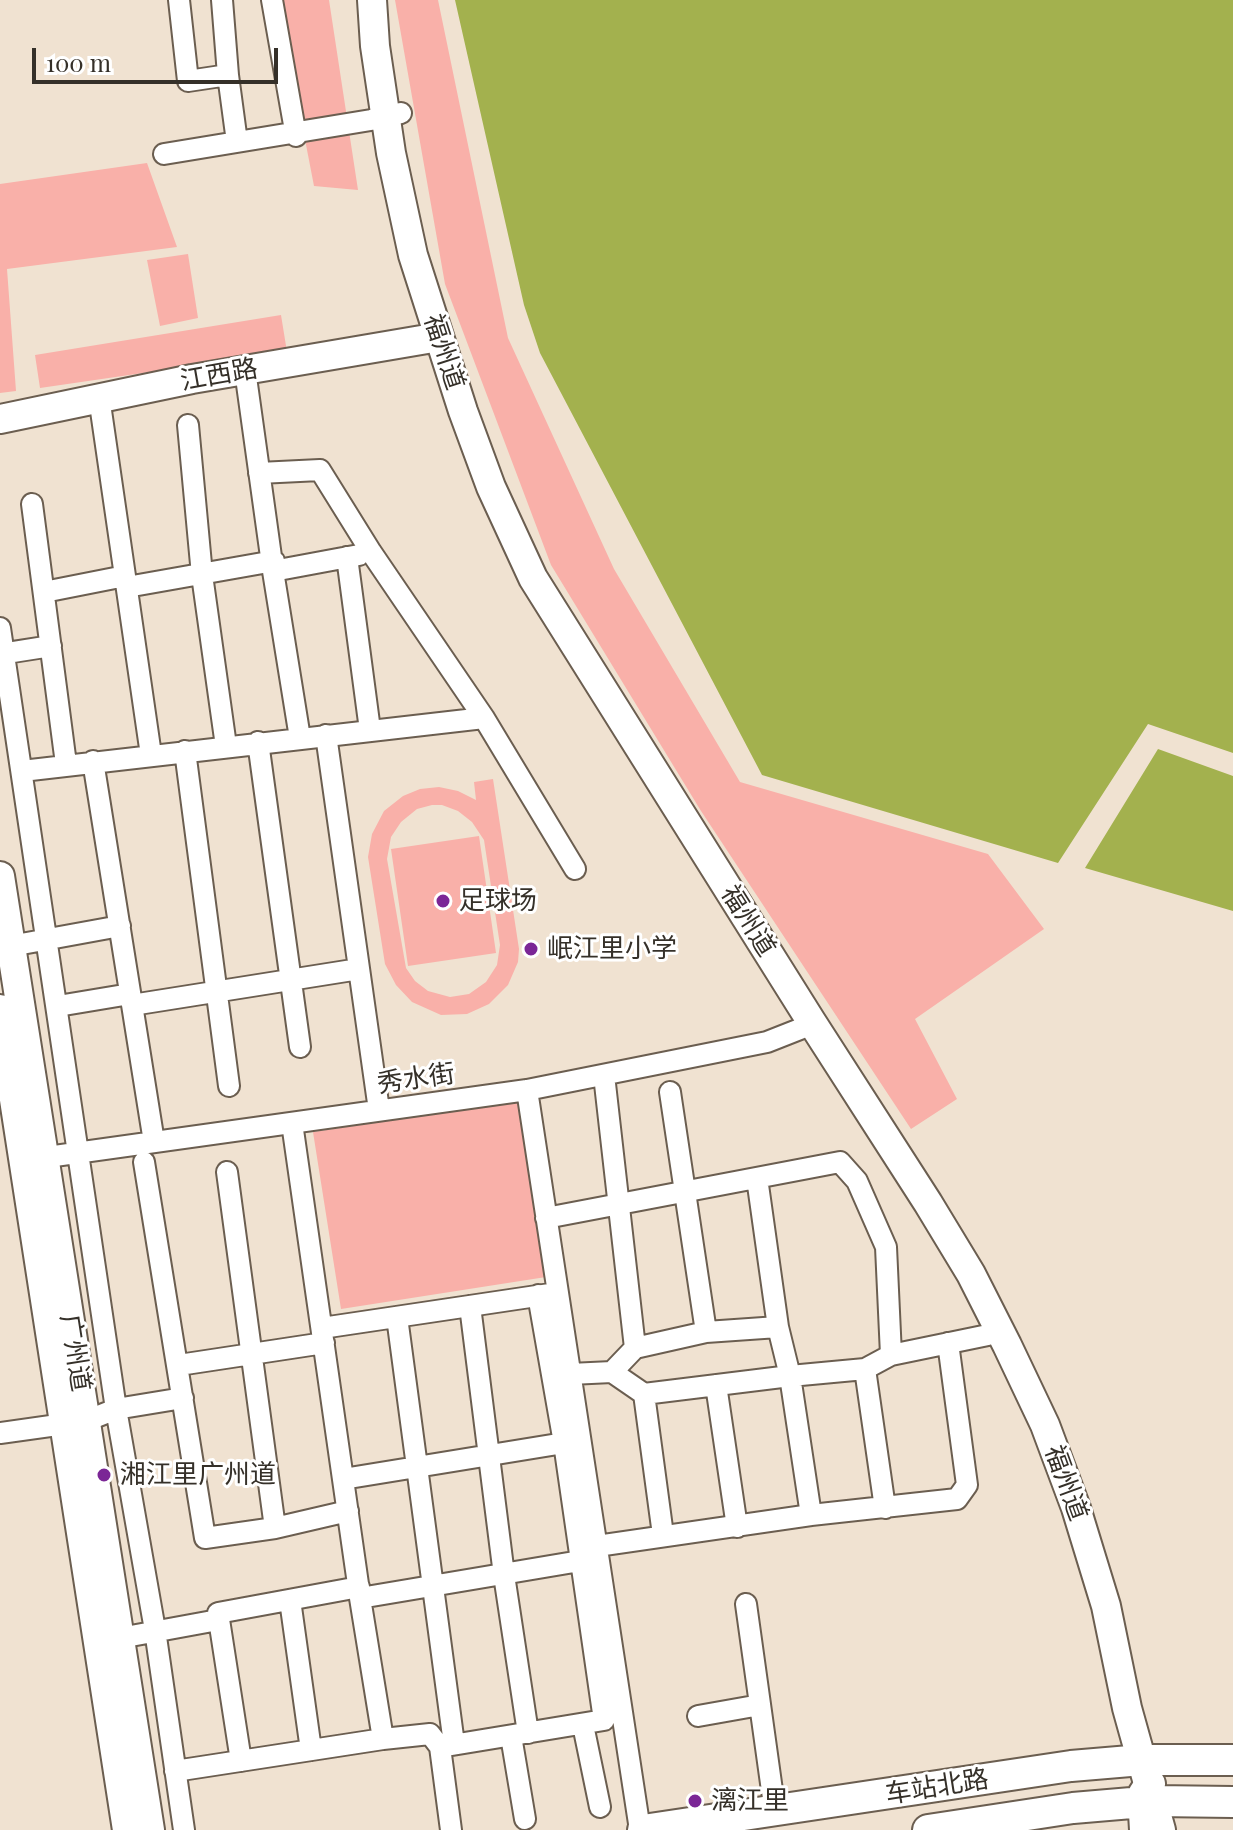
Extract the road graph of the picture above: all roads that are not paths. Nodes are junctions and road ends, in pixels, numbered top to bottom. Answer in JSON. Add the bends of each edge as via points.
{"nodes":[{"id":1,"x":179,"y":0,"type":"edge"},
{"id":2,"x":222,"y":0,"type":"edge"},
{"id":3,"x":272,"y":0,"type":"edge"},
{"id":4,"x":354,"y":0,"type":"edge"},
{"id":5,"x":372,"y":0,"type":"edge"},
{"id":6,"x":228,"y":75,"type":"junction"},
{"id":7,"x":386,"y":117,"type":"junction"},
{"id":8,"x":295,"y":134,"type":"junction"},
{"id":9,"x":237,"y":142,"type":"junction"},
{"id":10,"x":164,"y":154,"type":"dead end"},
{"id":11,"x":433,"y":338,"type":"junction"},
{"id":12,"x":245,"y":370,"type":"junction"},
{"id":13,"x":99,"y":397,"type":"junction"},
{"id":14,"x":0,"y":419,"type":"edge"},
{"id":15,"x":188,"y":425,"type":"dead end"},
{"id":16,"x":259,"y":473,"type":"junction"},
{"id":17,"x":32,"y":504,"type":"dead end"},
{"id":18,"x":371,"y":552,"type":"junction"},
{"id":19,"x":347,"y":557,"type":"junction"},
{"id":20,"x":273,"y":566,"type":"junction"},
{"id":21,"x":202,"y":575,"type":"junction"},
{"id":22,"x":126,"y":581,"type":"junction"},
{"id":23,"x":44,"y":592,"type":"junction"},
{"id":24,"x":0,"y":628,"type":"edge"},
{"id":25,"x":51,"y":646,"type":"junction"},
{"id":26,"x":2,"y":654,"type":"edge"},
{"id":27,"x":484,"y":718,"type":"junction"},
{"id":28,"x":370,"y":730,"type":"junction"},
{"id":29,"x":326,"y":735,"type":"junction"},
{"id":30,"x":300,"y":738,"type":"junction"},
{"id":31,"x":258,"y":742,"type":"junction"},
{"id":32,"x":226,"y":746,"type":"junction"},
{"id":33,"x":185,"y":751,"type":"junction"},
{"id":34,"x":151,"y":755,"type":"junction"},
{"id":35,"x":93,"y":761,"type":"junction"},
{"id":36,"x":66,"y":764,"type":"junction"},
{"id":37,"x":22,"y":771,"type":"junction"},
{"id":38,"x":575,"y":869,"type":"dead end"},
{"id":39,"x":0,"y":876,"type":"edge"},
{"id":40,"x":120,"y":926,"type":"junction"},
{"id":41,"x":47,"y":939,"type":"junction"},
{"id":42,"x":6,"y":947,"type":"edge"},
{"id":43,"x":359,"y":969,"type":"junction"},
{"id":44,"x":292,"y":979,"type":"junction"},
{"id":45,"x":217,"y":991,"type":"junction"},
{"id":46,"x":131,"y":999,"type":"junction"},
{"id":47,"x":58,"y":1006,"type":"junction"},
{"id":48,"x":0,"y":1009,"type":"edge"},
{"id":49,"x":805,"y":1025,"type":"junction"},
{"id":50,"x":300,"y":1047,"type":"dead end"},
{"id":51,"x":604,"y":1075,"type":"junction"},
{"id":52,"x":229,"y":1086,"type":"dead end"},
{"id":53,"x":527,"y":1090,"type":"junction"},
{"id":54,"x":670,"y":1092,"type":"dead end"},
{"id":55,"x":379,"y":1110,"type":"junction"},
{"id":56,"x":292,"y":1123,"type":"junction"},
{"id":57,"x":154,"y":1142,"type":"junction"},
{"id":58,"x":79,"y":1152,"type":"junction"},
{"id":59,"x":33,"y":1159,"type":"junction"},
{"id":60,"x":144,"y":1162,"type":"dead end"},
{"id":61,"x":227,"y":1172,"type":"dead end"},
{"id":62,"x":757,"y":1178,"type":"junction"},
{"id":63,"x":685,"y":1192,"type":"junction"},
{"id":64,"x":618,"y":1205,"type":"junction"},
{"id":65,"x":546,"y":1218,"type":"junction"},
{"id":66,"x":548,"y":1294,"type":"junction"},
{"id":67,"x":470,"y":1306,"type":"junction"},
{"id":68,"x":397,"y":1317,"type":"junction"},
{"id":69,"x":778,"y":1327,"type":"junction"},
{"id":70,"x":706,"y":1332,"type":"junction"},
{"id":71,"x":323,"y":1335,"type":"junction"},
{"id":72,"x":988,"y":1335,"type":"junction"},
{"id":73,"x":948,"y":1343,"type":"junction"},
{"id":74,"x":635,"y":1348,"type":"junction"},
{"id":75,"x":252,"y":1354,"type":"junction"},
{"id":76,"x":891,"y":1355,"type":"junction"},
{"id":77,"x":179,"y":1365,"type":"junction"},
{"id":78,"x":865,"y":1369,"type":"junction"},
{"id":79,"x":612,"y":1372,"type":"junction"},
{"id":80,"x":570,"y":1374,"type":"junction"},
{"id":81,"x":790,"y":1376,"type":"junction"},
{"id":82,"x":716,"y":1385,"type":"junction"},
{"id":83,"x":644,"y":1394,"type":"junction"},
{"id":84,"x":183,"y":1398,"type":"junction"},
{"id":85,"x":116,"y":1409,"type":"junction"},
{"id":86,"x":75,"y":1422,"type":"junction"},
{"id":87,"x":0,"y":1433,"type":"edge"},
{"id":88,"x":564,"y":1443,"type":"junction"},
{"id":89,"x":491,"y":1455,"type":"junction"},
{"id":90,"x":417,"y":1467,"type":"junction"},
{"id":91,"x":343,"y":1479,"type":"junction"},
{"id":92,"x":885,"y":1508,"type":"junction"},
{"id":93,"x":348,"y":1511,"type":"junction"},
{"id":94,"x":811,"y":1515,"type":"junction"},
{"id":95,"x":737,"y":1527,"type":"junction"},
{"id":96,"x":275,"y":1528,"type":"junction"},
{"id":97,"x":663,"y":1535,"type":"junction"},
{"id":98,"x":597,"y":1546,"type":"junction"},
{"id":99,"x":580,"y":1561,"type":"junction"},
{"id":100,"x":504,"y":1575,"type":"junction"},
{"id":101,"x":433,"y":1586,"type":"junction"},
{"id":102,"x":360,"y":1593,"type":"junction"},
{"id":103,"x":290,"y":1600,"type":"junction"},
{"id":104,"x":746,"y":1604,"type":"dead end"},
{"id":105,"x":218,"y":1620,"type":"junction"},
{"id":106,"x":155,"y":1630,"type":"junction"},
{"id":107,"x":109,"y":1640,"type":"junction"},
{"id":108,"x":760,"y":1705,"type":"junction"},
{"id":109,"x":698,"y":1716,"type":"dead end"},
{"id":110,"x":583,"y":1725,"type":"junction"},
{"id":111,"x":520,"y":1735,"type":"junction"},
{"id":112,"x":383,"y":1739,"type":"junction"},
{"id":113,"x":447,"y":1746,"type":"junction"},
{"id":114,"x":311,"y":1750,"type":"junction"},
{"id":115,"x":1219,"y":1760,"type":"edge"},
{"id":116,"x":241,"y":1761,"type":"junction"},
{"id":117,"x":175,"y":1771,"type":"junction"},
{"id":118,"x":1144,"y":1800,"type":"edge"},
{"id":119,"x":1224,"y":1802,"type":"edge"},
{"id":120,"x":600,"y":1807,"type":"dead end"},
{"id":121,"x":775,"y":1812,"type":"junction"},
{"id":122,"x":525,"y":1819,"type":"dead end"},
{"id":123,"x":127,"y":1830,"type":"edge"},
{"id":124,"x":150,"y":1830,"type":"edge"},
{"id":125,"x":184,"y":1830,"type":"edge"},
{"id":126,"x":451,"y":1830,"type":"edge"},
{"id":127,"x":642,"y":1830,"type":"edge"},
{"id":128,"x":928,"y":1830,"type":"edge"},
{"id":129,"x":1175,"y":1830,"type":"edge"}],
"edges":[{"from":1,"to":6,"type":"street","via":[[188,81]]},
{"from":2,"to":6,"type":"street"},
{"from":3,"to":8,"type":"street"},
{"from":4,"to":7,"type":"main road","name":"福州道"},
{"from":5,"to":7,"type":"main road","name":"福州道"},
{"from":6,"to":9,"type":"street"},
{"from":7,"to":8,"type":"street"},
{"from":7,"to":11,"type":"main road","name":"福州道","via":[[399,254]]},
{"from":8,"to":9,"type":"street"},
{"from":9,"to":10,"type":"street"},
{"from":11,"to":12,"type":"main road","name":"江西路"},
{"from":11,"to":49,"type":"main road","name":"福州道","via":[[467,456],[529,592]]},
{"from":12,"to":13,"type":"main road","name":"江西路"},
{"from":12,"to":16,"type":"street"},
{"from":13,"to":14,"type":"main road","name":"江西路"},
{"from":13,"to":22,"type":"street"},
{"from":15,"to":21,"type":"street"},
{"from":16,"to":18,"type":"street","via":[[320,470]]},
{"from":16,"to":20,"type":"street"},
{"from":17,"to":23,"type":"street"},
{"from":18,"to":19,"type":"street"},
{"from":18,"to":27,"type":"street"},
{"from":19,"to":20,"type":"street"},
{"from":19,"to":28,"type":"street"},
{"from":20,"to":21,"type":"street"},
{"from":20,"to":30,"type":"street"},
{"from":21,"to":22,"type":"street"},
{"from":21,"to":32,"type":"street"},
{"from":22,"to":23,"type":"street"},
{"from":22,"to":34,"type":"street"},
{"from":23,"to":25,"type":"street"},
{"from":24,"to":26,"type":"street"},
{"from":25,"to":26,"type":"street"},
{"from":25,"to":36,"type":"street"},
{"from":26,"to":37,"type":"street"},
{"from":27,"to":28,"type":"street"},
{"from":27,"to":38,"type":"street"},
{"from":28,"to":29,"type":"street"},
{"from":29,"to":30,"type":"street"},
{"from":29,"to":43,"type":"street"},
{"from":30,"to":31,"type":"street"},
{"from":31,"to":32,"type":"street"},
{"from":31,"to":44,"type":"street"},
{"from":32,"to":33,"type":"street"},
{"from":33,"to":34,"type":"street"},
{"from":33,"to":45,"type":"street"},
{"from":34,"to":35,"type":"street"},
{"from":35,"to":36,"type":"street"},
{"from":35,"to":40,"type":"street"},
{"from":36,"to":37,"type":"street"},
{"from":37,"to":41,"type":"street"},
{"from":39,"to":42,"type":"main road","name":"广州道"},
{"from":40,"to":41,"type":"street"},
{"from":40,"to":46,"type":"street"},
{"from":41,"to":42,"type":"street"},
{"from":41,"to":47,"type":"street"},
{"from":42,"to":59,"type":"main road","name":"广州道"},
{"from":43,"to":44,"type":"street"},
{"from":43,"to":55,"type":"street"},
{"from":44,"to":45,"type":"street"},
{"from":44,"to":50,"type":"street"},
{"from":45,"to":46,"type":"street"},
{"from":45,"to":52,"type":"street"},
{"from":46,"to":47,"type":"street"},
{"from":46,"to":57,"type":"street"},
{"from":47,"to":58,"type":"street"},
{"from":48,"to":59,"type":"main road","name":"广州道"},
{"from":49,"to":51,"type":"street","name":"秀水街","via":[[767,1042]]},
{"from":49,"to":72,"type":"main road","name":"福州道","via":[[960,1278]]},
{"from":49,"to":118,"type":"main road","name":"福州道","via":[[971,1274],[1045,1425],[1106,1606]]},
{"from":51,"to":53,"type":"street","name":"秀水街"},
{"from":51,"to":64,"type":"street"},
{"from":53,"to":55,"type":"street","name":"秀水街"},
{"from":53,"to":65,"type":"street"},
{"from":54,"to":63,"type":"street"},
{"from":55,"to":56,"type":"street","name":"秀水街"},
{"from":56,"to":57,"type":"street","name":"秀水街"},
{"from":56,"to":71,"type":"street"},
{"from":57,"to":58,"type":"street","name":"秀水街"},
{"from":58,"to":59,"type":"street","name":"秀水街"},
{"from":58,"to":85,"type":"street"},
{"from":59,"to":86,"type":"main road","name":"广州道"},
{"from":60,"to":77,"type":"street"},
{"from":61,"to":75,"type":"street"},
{"from":62,"to":63,"type":"street"},
{"from":62,"to":69,"type":"street"},
{"from":62,"to":76,"type":"street","via":[[840,1162],[857,1181],[886,1247]]},
{"from":63,"to":64,"type":"street"},
{"from":63,"to":70,"type":"street"},
{"from":64,"to":65,"type":"street"},
{"from":64,"to":74,"type":"street"},
{"from":65,"to":66,"type":"street"},
{"from":66,"to":67,"type":"street"},
{"from":66,"to":80,"type":"street"},
{"from":66,"to":88,"type":"street"},
{"from":67,"to":68,"type":"street"},
{"from":67,"to":89,"type":"street"},
{"from":68,"to":71,"type":"street"},
{"from":68,"to":90,"type":"street"},
{"from":69,"to":70,"type":"street"},
{"from":69,"to":81,"type":"street"},
{"from":70,"to":74,"type":"street"},
{"from":71,"to":75,"type":"street"},
{"from":71,"to":91,"type":"street"},
{"from":72,"to":73,"type":"street"},
{"from":72,"to":118,"type":"main road","name":"福州道","via":[[1024,1406],[1060,1498]]},
{"from":73,"to":76,"type":"street"},
{"from":73,"to":92,"type":"street","via":[[967,1485],[957,1499]]},
{"from":74,"to":79,"type":"street"},
{"from":75,"to":77,"type":"street"},
{"from":75,"to":96,"type":"street"},
{"from":76,"to":78,"type":"street"},
{"from":77,"to":84,"type":"street"},
{"from":78,"to":81,"type":"street"},
{"from":78,"to":92,"type":"street"},
{"from":79,"to":80,"type":"street"},
{"from":79,"to":83,"type":"street"},
{"from":80,"to":98,"type":"street"},
{"from":81,"to":82,"type":"street"},
{"from":81,"to":94,"type":"street"},
{"from":82,"to":83,"type":"street"},
{"from":82,"to":95,"type":"street"},
{"from":83,"to":97,"type":"street"},
{"from":84,"to":85,"type":"street"},
{"from":84,"to":96,"type":"street","via":[[205,1538]]},
{"from":85,"to":86,"type":"street"},
{"from":85,"to":106,"type":"street"},
{"from":86,"to":87,"type":"street"},
{"from":86,"to":107,"type":"main road","name":"广州道"},
{"from":88,"to":89,"type":"street"},
{"from":88,"to":99,"type":"street"},
{"from":89,"to":90,"type":"street"},
{"from":89,"to":100,"type":"street"},
{"from":90,"to":91,"type":"street"},
{"from":90,"to":101,"type":"street"},
{"from":91,"to":93,"type":"street"},
{"from":92,"to":94,"type":"street"},
{"from":93,"to":96,"type":"street"},
{"from":93,"to":102,"type":"street"},
{"from":94,"to":95,"type":"street"},
{"from":95,"to":97,"type":"street"},
{"from":97,"to":98,"type":"street"},
{"from":98,"to":127,"type":"street"},
{"from":99,"to":100,"type":"street"},
{"from":99,"to":110,"type":"street","via":[[604,1720]]},
{"from":100,"to":101,"type":"street"},
{"from":100,"to":111,"type":"street"},
{"from":101,"to":102,"type":"street"},
{"from":101,"to":113,"type":"street"},
{"from":102,"to":103,"type":"street"},
{"from":102,"to":112,"type":"street"},
{"from":103,"to":105,"type":"street","via":[[218,1613]]},
{"from":103,"to":114,"type":"street"},
{"from":104,"to":108,"type":"street"},
{"from":105,"to":106,"type":"street"},
{"from":105,"to":116,"type":"street"},
{"from":106,"to":107,"type":"street"},
{"from":106,"to":117,"type":"street"},
{"from":107,"to":123,"type":"main road","name":"广州道"},
{"from":107,"to":124,"type":"main road","name":"广州道"},
{"from":108,"to":109,"type":"street"},
{"from":108,"to":121,"type":"street"},
{"from":110,"to":111,"type":"street"},
{"from":110,"to":120,"type":"street"},
{"from":111,"to":113,"type":"street"},
{"from":111,"to":122,"type":"street"},
{"from":112,"to":113,"type":"street","via":[[430,1734]]},
{"from":112,"to":114,"type":"street"},
{"from":113,"to":126,"type":"street"},
{"from":114,"to":116,"type":"street"},
{"from":115,"to":118,"type":"main road","name":"车站北路"},
{"from":116,"to":117,"type":"street"},
{"from":117,"to":125,"type":"street"},
{"from":118,"to":119,"type":"main road","name":"车站北路"},
{"from":118,"to":121,"type":"main road","name":"车站北路","via":[[1071,1766]]},
{"from":118,"to":128,"type":"main road","name":"车站北路"},
{"from":119,"to":129,"type":"main road","via":[[1184,1815]]},
{"from":121,"to":127,"type":"main road","name":"车站北路"}]}
